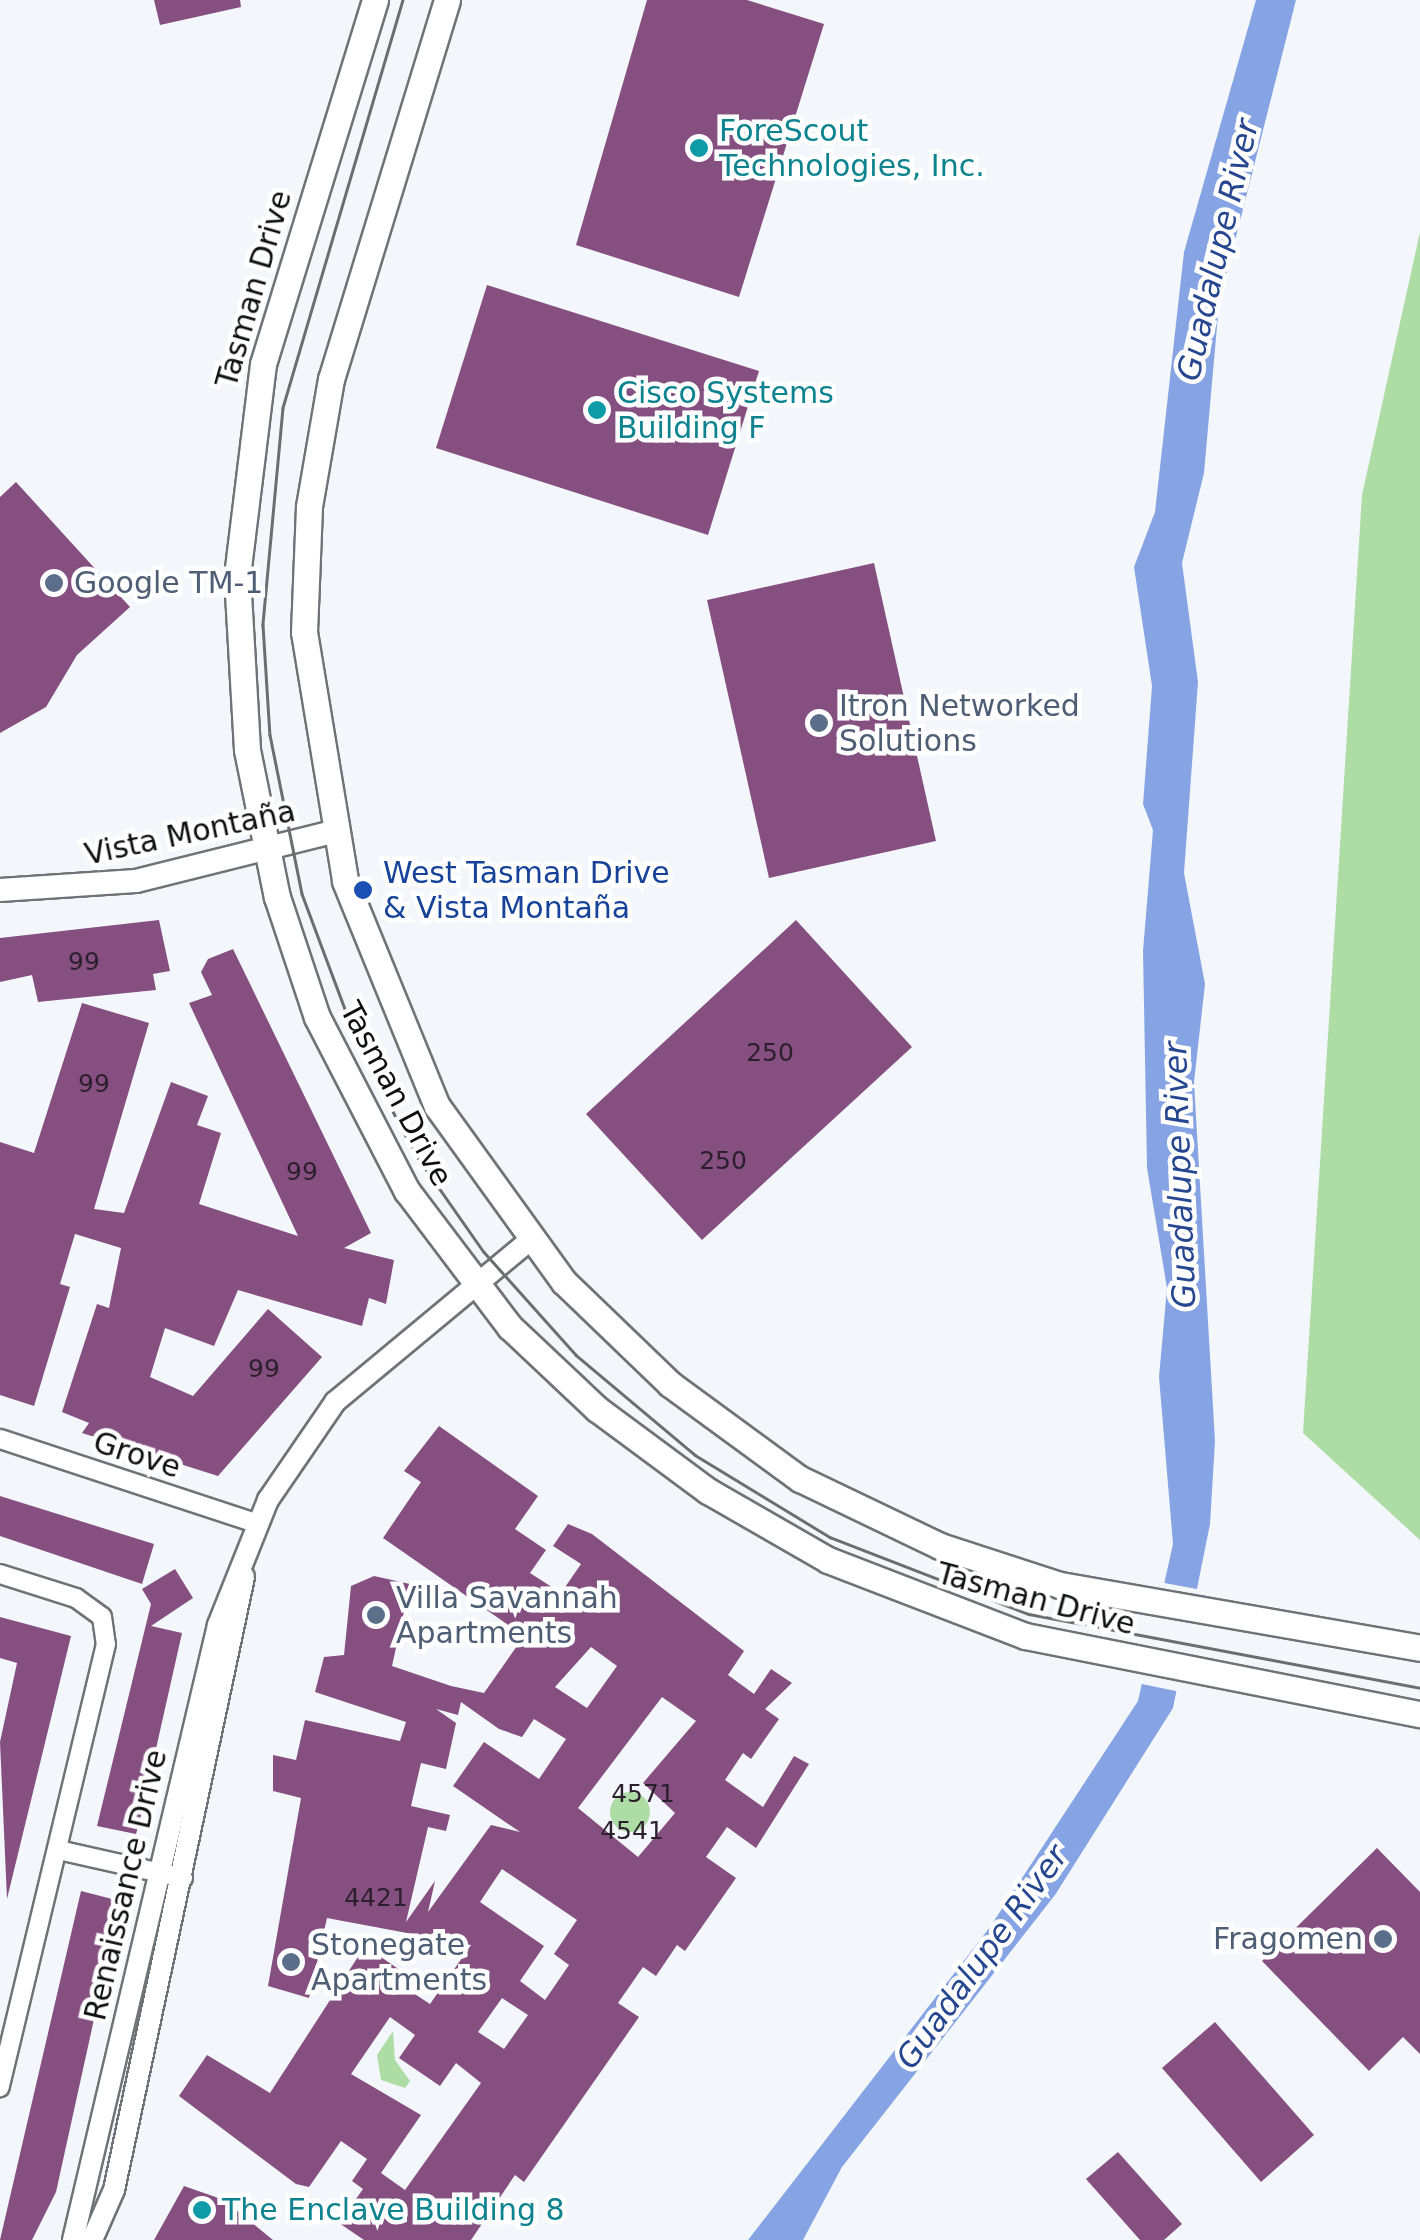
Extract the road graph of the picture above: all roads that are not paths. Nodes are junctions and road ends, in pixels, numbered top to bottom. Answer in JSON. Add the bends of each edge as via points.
{"nodes":[{"id":1,"x":375,"y":0,"type":"edge"},
{"id":2,"x":447,"y":0,"type":"edge"},
{"id":3,"x":332,"y":832,"type":"junction"},
{"id":4,"x":265,"y":850,"type":"junction"},
{"id":5,"x":0,"y":890,"type":"edge"},
{"id":6,"x":529,"y":1241,"type":"junction"},
{"id":7,"x":476,"y":1286,"type":"junction"},
{"id":8,"x":0,"y":1439,"type":"edge"},
{"id":9,"x":258,"y":1524,"type":"junction"},
{"id":10,"x":248,"y":1545,"type":"junction"},
{"id":11,"x":0,"y":1574,"type":"edge"},
{"id":12,"x":1420,"y":1648,"type":"edge"},
{"id":13,"x":1420,"y":1714,"type":"edge"},
{"id":14,"x":63,"y":1851,"type":"junction"},
{"id":15,"x":161,"y":1874,"type":"junction"},
{"id":16,"x":183,"y":1878,"type":"junction"},
{"id":17,"x":1,"y":2077,"type":"edge"},
{"id":18,"x":73,"y":2240,"type":"edge"},
{"id":19,"x":92,"y":2240,"type":"edge"}],
"edges":[{"from":1,"to":4,"type":"main road","name":"Tasman Drive","via":[[282,297],[248,448],[238,634]]},
{"from":2,"to":3,"type":"main road","name":"Tasman Drive","via":[[317,444],[304,632]]},
{"from":3,"to":4,"type":"main road","name":"Vista Montaña"},
{"from":3,"to":6,"type":"main road","name":"Tasman Drive","via":[[402,1038]]},
{"from":4,"to":5,"type":"main road","name":"Vista Montaña","via":[[136,880]]},
{"from":4,"to":7,"type":"main road","name":"Tasman Drive","via":[[300,970],[358,1105]]},
{"from":6,"to":7,"type":"street","name":"Renaissance Drive"},
{"from":6,"to":12,"type":"main road","name":"Tasman Drive","via":[[628,1346],[750,1446],[852,1508],[987,1562],[1102,1595]]},
{"from":7,"to":9,"type":"street","name":"Renaissance Drive","via":[[335,1402]]},
{"from":7,"to":13,"type":"main road","name":"Tasman Drive","via":[[548,1366],[708,1490],[828,1560],[971,1620]]},
{"from":8,"to":9,"type":"street","name":"Grove"},
{"from":9,"to":10,"type":"street","name":"Renaissance Drive"},
{"from":10,"to":15,"type":"street","name":"Renaissance Drive","via":[[218,1626]]},
{"from":10,"to":16,"type":"street","name":"Renaissance Drive","via":[[238,1634]]},
{"from":11,"to":14,"type":"street","via":[[76,1598],[102,1617],[106,1644]]},
{"from":14,"to":15,"type":"street"},
{"from":14,"to":17,"type":"street"},
{"from":15,"to":16,"type":"street"},
{"from":15,"to":18,"type":"street","name":"Renaissance Drive"},
{"from":16,"to":19,"type":"street","name":"Renaissance Drive","via":[[114,2190]]}]}
